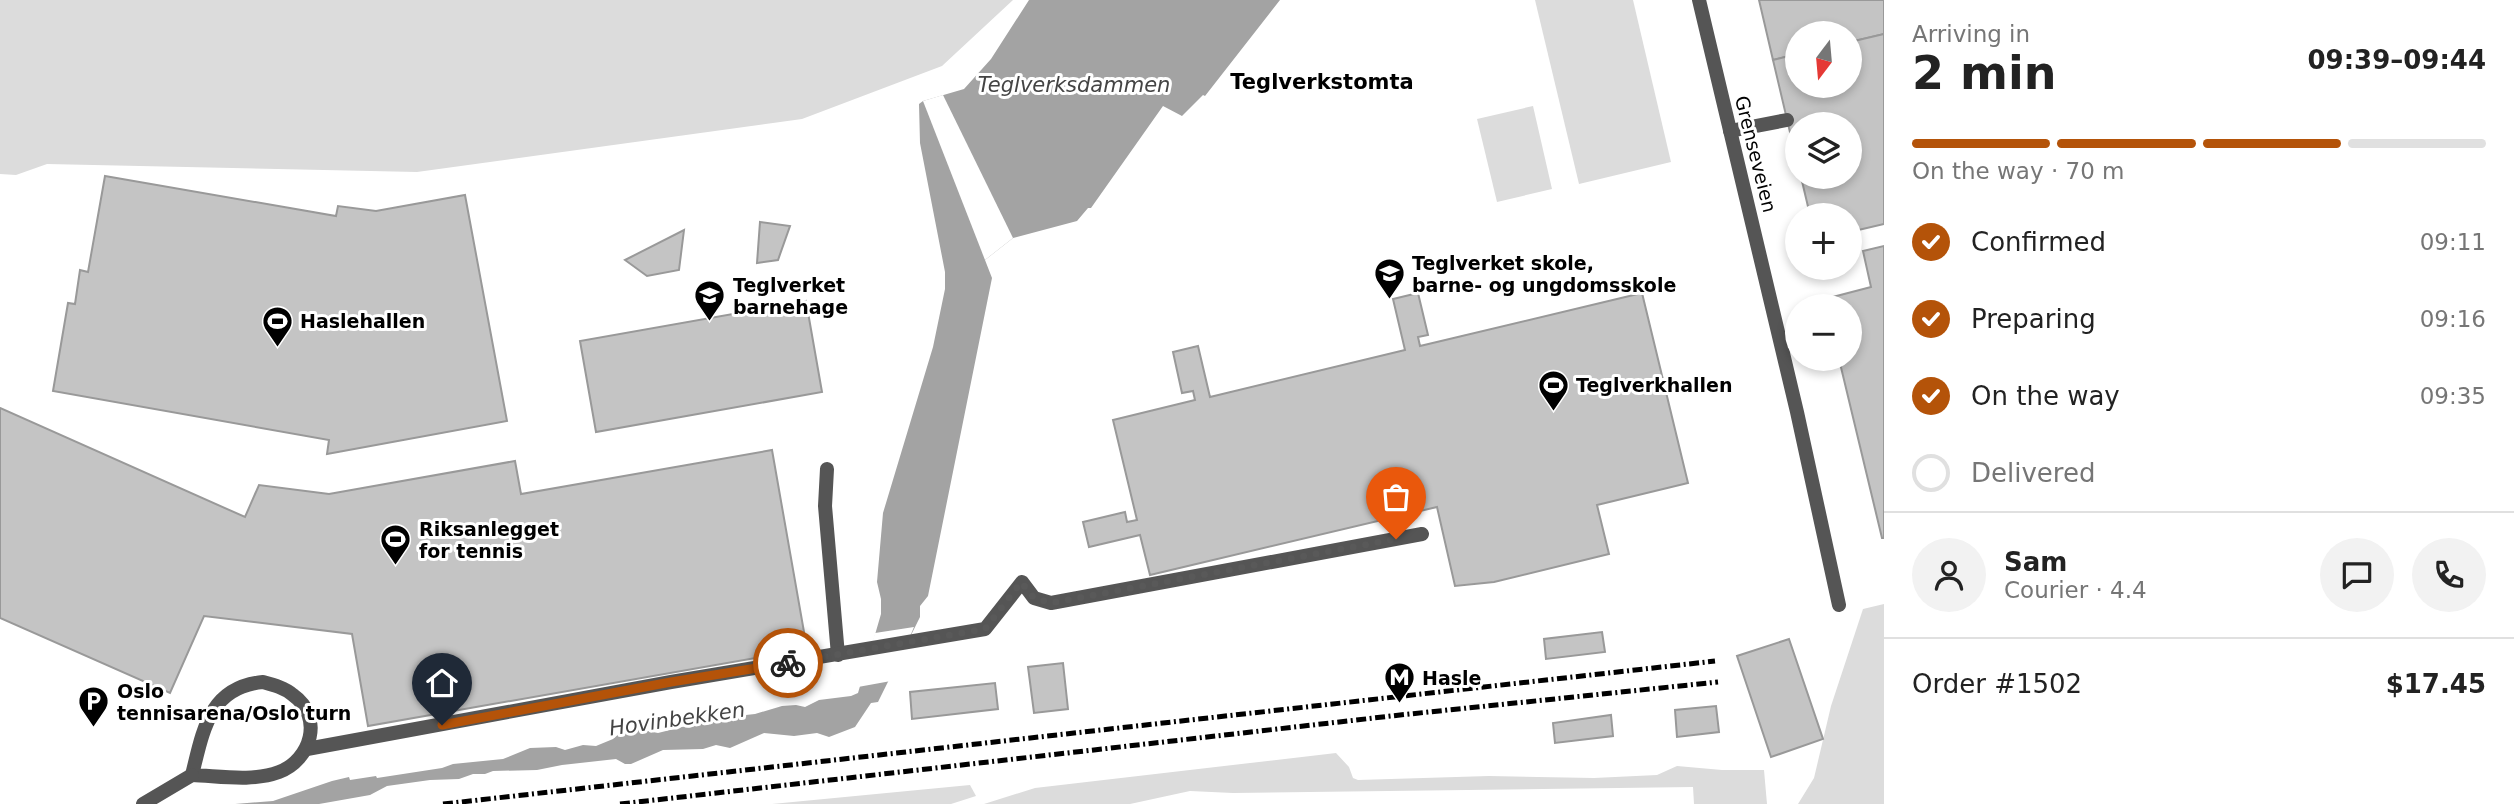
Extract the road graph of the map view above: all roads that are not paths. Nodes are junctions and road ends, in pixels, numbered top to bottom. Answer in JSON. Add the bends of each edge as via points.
{"nodes":[{"id":1,"x":1699,"y":0,"type":"edge"},
{"id":2,"x":1785,"y":120,"type":"edge"},
{"id":3,"x":1730,"y":131,"type":"junction"},
{"id":4,"x":827,"y":469,"type":"dead end"},
{"id":5,"x":1422,"y":534,"type":"dead end"},
{"id":6,"x":1839,"y":605,"type":"dead end"},
{"id":7,"x":838,"y":655,"type":"junction"},
{"id":8,"x":307,"y":749,"type":"junction"},
{"id":9,"x":192,"y":775,"type":"junction"},
{"id":10,"x":143,"y":804,"type":"edge"}],
"edges":[{"from":1,"to":3,"type":"lane","name":"Grenseveien"},
{"from":2,"to":3,"type":"lane"},
{"from":3,"to":6,"type":"lane","name":"Grenseveien"},
{"from":4,"to":7,"type":"lane","via":[[825,506]]},
{"from":5,"to":7,"type":"lane","via":[[1051,603],[1034,598],[1021,582],[985,629]]},
{"from":7,"to":8,"type":"lane"},
{"from":8,"to":9,"type":"lane","via":[[296,762],[264,776]]},
{"from":8,"to":9,"type":"lane","via":[[312,720],[303,704],[275,685],[246,684],[233,690],[212,713]]},
{"from":9,"to":10,"type":"lane"}]}
